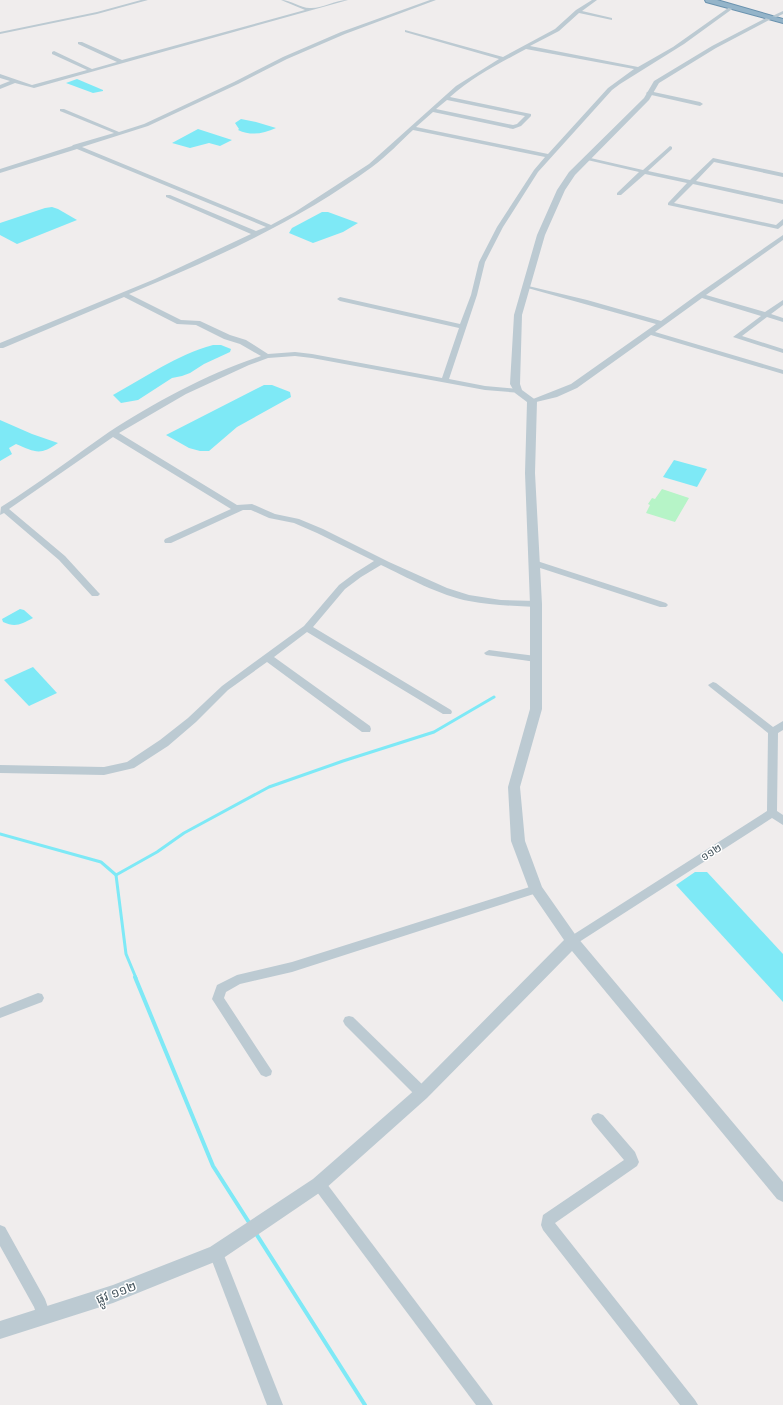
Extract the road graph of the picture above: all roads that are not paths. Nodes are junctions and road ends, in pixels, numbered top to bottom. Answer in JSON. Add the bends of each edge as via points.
{"nodes":[{"id":1,"x":146,"y":0,"type":"edge"},
{"id":2,"x":283,"y":0,"type":"edge"},
{"id":3,"x":346,"y":0,"type":"edge"},
{"id":4,"x":434,"y":0,"type":"edge"},
{"id":5,"x":595,"y":0,"type":"edge"},
{"id":6,"x":709,"y":0,"type":"edge"},
{"id":7,"x":733,"y":7,"type":"junction"},
{"id":8,"x":310,"y":10,"type":"junction"},
{"id":9,"x":578,"y":11,"type":"junction"},
{"id":10,"x":783,"y":12,"type":"edge"},
{"id":11,"x":770,"y":18,"type":"junction"},
{"id":12,"x":610,"y":19,"type":"dead end"},
{"id":13,"x":783,"y":21,"type":"edge"},
{"id":14,"x":407,"y":31,"type":"dead end"},
{"id":15,"x":0,"y":33,"type":"edge"},
{"id":16,"x":80,"y":43,"type":"dead end"},
{"id":17,"x":525,"y":47,"type":"junction"},
{"id":18,"x":54,"y":53,"type":"dead end"},
{"id":19,"x":504,"y":59,"type":"junction"},
{"id":20,"x":121,"y":62,"type":"junction"},
{"id":21,"x":638,"y":68,"type":"junction"},
{"id":22,"x":91,"y":70,"type":"junction"},
{"id":23,"x":0,"y":76,"type":"edge"},
{"id":24,"x":13,"y":82,"type":"junction"},
{"id":25,"x":0,"y":87,"type":"edge"},
{"id":26,"x":649,"y":93,"type":"junction"},
{"id":27,"x":446,"y":98,"type":"junction"},
{"id":28,"x":700,"y":104,"type":"dead end"},
{"id":29,"x":62,"y":110,"type":"dead end"},
{"id":30,"x":432,"y":110,"type":"junction"},
{"id":31,"x":411,"y":128,"type":"junction"},
{"id":32,"x":120,"y":134,"type":"junction"},
{"id":33,"x":75,"y":146,"type":"junction"},
{"id":34,"x":670,"y":148,"type":"dead end"},
{"id":35,"x":548,"y":156,"type":"junction"},
{"id":36,"x":586,"y":159,"type":"junction"},
{"id":37,"x":0,"y":171,"type":"edge"},
{"id":38,"x":644,"y":171,"type":"junction"},
{"id":39,"x":783,"y":175,"type":"edge"},
{"id":40,"x":692,"y":182,"type":"junction"},
{"id":41,"x":619,"y":194,"type":"dead end"},
{"id":42,"x":168,"y":196,"type":"dead end"},
{"id":43,"x":783,"y":202,"type":"edge"},
{"id":44,"x":783,"y":221,"type":"edge"},
{"id":45,"x":270,"y":227,"type":"junction"},
{"id":46,"x":257,"y":234,"type":"junction"},
{"id":47,"x":783,"y":237,"type":"edge"},
{"id":48,"x":526,"y":286,"type":"junction"},
{"id":49,"x":703,"y":293,"type":"junction"},
{"id":50,"x":124,"y":294,"type":"junction"},
{"id":51,"x":340,"y":300,"type":"dead end"},
{"id":52,"x":783,"y":302,"type":"edge"},
{"id":53,"x":769,"y":313,"type":"junction"},
{"id":54,"x":783,"y":314,"type":"edge"},
{"id":55,"x":783,"y":320,"type":"edge"},
{"id":56,"x":661,"y":323,"type":"junction"},
{"id":57,"x":463,"y":327,"type":"junction"},
{"id":58,"x":649,"y":332,"type":"junction"},
{"id":59,"x":0,"y":346,"type":"edge"},
{"id":60,"x":783,"y":351,"type":"edge"},
{"id":61,"x":267,"y":356,"type":"junction"},
{"id":62,"x":783,"y":372,"type":"edge"},
{"id":63,"x":446,"y":380,"type":"junction"},
{"id":64,"x":518,"y":392,"type":"junction"},
{"id":65,"x":532,"y":401,"type":"junction"},
{"id":66,"x":113,"y":433,"type":"junction"},
{"id":67,"x":241,"y":508,"type":"junction"},
{"id":68,"x":2,"y":510,"type":"edge"},
{"id":69,"x":168,"y":541,"type":"dead end"},
{"id":70,"x":381,"y":562,"type":"junction"},
{"id":71,"x":534,"y":563,"type":"junction"},
{"id":72,"x":95,"y":594,"type":"dead end"},
{"id":73,"x":536,"y":604,"type":"junction"},
{"id":74,"x":663,"y":605,"type":"dead end"},
{"id":75,"x":307,"y":628,"type":"junction"},
{"id":76,"x":489,"y":653,"type":"dead end"},
{"id":77,"x":268,"y":657,"type":"junction"},
{"id":78,"x":536,"y":659,"type":"junction"},
{"id":79,"x":713,"y":685,"type":"dead end"},
{"id":80,"x":447,"y":712,"type":"dead end"},
{"id":81,"x":783,"y":725,"type":"edge"},
{"id":82,"x":366,"y":729,"type":"dead end"},
{"id":83,"x":773,"y":732,"type":"junction"},
{"id":84,"x":0,"y":769,"type":"edge"},
{"id":85,"x":772,"y":813,"type":"junction"},
{"id":86,"x":783,"y":822,"type":"edge"},
{"id":87,"x":536,"y":889,"type":"junction"},
{"id":88,"x":572,"y":941,"type":"junction"},
{"id":89,"x":38,"y":998,"type":"dead end"},
{"id":90,"x":0,"y":1013,"type":"edge"},
{"id":91,"x":349,"y":1021,"type":"dead end"},
{"id":92,"x":266,"y":1072,"type":"dead end"},
{"id":93,"x":422,"y":1093,"type":"junction"},
{"id":94,"x":598,"y":1119,"type":"dead end"},
{"id":95,"x":319,"y":1184,"type":"junction"},
{"id":96,"x":783,"y":1194,"type":"edge"},
{"id":97,"x":0,"y":1232,"type":"edge"},
{"id":98,"x":222,"y":1249,"type":"junction"},
{"id":99,"x":44,"y":1316,"type":"junction"},
{"id":100,"x":0,"y":1330,"type":"edge"},
{"id":101,"x":275,"y":1405,"type":"edge"},
{"id":102,"x":485,"y":1405,"type":"edge"},
{"id":103,"x":690,"y":1405,"type":"edge"}],
"edges":[{"from":1,"to":15,"type":"street"},
{"from":2,"to":8,"type":"street"},
{"from":3,"to":8,"type":"street"},
{"from":4,"to":32,"type":"street","via":[[343,33],[285,58],[197,102]]},
{"from":5,"to":9,"type":"street"},
{"from":6,"to":7,"type":"highway"},
{"from":7,"to":11,"type":"highway"},
{"from":7,"to":21,"type":"street","via":[[676,47]]},
{"from":8,"to":20,"type":"street"},
{"from":9,"to":12,"type":"street"},
{"from":9,"to":17,"type":"street","via":[[557,30]]},
{"from":10,"to":11,"type":"street"},
{"from":11,"to":13,"type":"highway"},
{"from":11,"to":26,"type":"street","via":[[662,77]]},
{"from":14,"to":19,"type":"street"},
{"from":16,"to":20,"type":"street"},
{"from":17,"to":19,"type":"street"},
{"from":17,"to":21,"type":"street"},
{"from":18,"to":22,"type":"street"},
{"from":19,"to":27,"type":"street","via":[[458,87]]},
{"from":20,"to":22,"type":"street"},
{"from":21,"to":35,"type":"street","via":[[610,89]]},
{"from":22,"to":24,"type":"street","via":[[32,87]]},
{"from":23,"to":24,"type":"street"},
{"from":24,"to":25,"type":"street"},
{"from":26,"to":28,"type":"street"},
{"from":26,"to":36,"type":"street","via":[[634,113]]},
{"from":27,"to":30,"type":"street"},
{"from":27,"to":30,"type":"street","via":[[529,115],[519,126],[514,126]]},
{"from":29,"to":32,"type":"street"},
{"from":30,"to":31,"type":"street"},
{"from":31,"to":35,"type":"street"},
{"from":31,"to":45,"type":"street","via":[[371,165],[350,180]]},
{"from":32,"to":33,"type":"street"},
{"from":33,"to":37,"type":"street"},
{"from":33,"to":45,"type":"street"},
{"from":34,"to":38,"type":"street"},
{"from":35,"to":57,"type":"street","via":[[506,216],[488,249]]},
{"from":36,"to":38,"type":"street"},
{"from":36,"to":48,"type":"street","via":[[561,190],[552,209],[541,235]]},
{"from":38,"to":40,"type":"street"},
{"from":38,"to":41,"type":"street"},
{"from":39,"to":40,"type":"street","via":[[713,160]]},
{"from":40,"to":43,"type":"street"},
{"from":40,"to":44,"type":"street","via":[[670,204],[778,227]]},
{"from":42,"to":46,"type":"street"},
{"from":45,"to":46,"type":"street"},
{"from":46,"to":50,"type":"street"},
{"from":47,"to":49,"type":"street"},
{"from":48,"to":56,"type":"street"},
{"from":48,"to":64,"type":"street","via":[[516,334],[515,379]]},
{"from":49,"to":53,"type":"street"},
{"from":49,"to":56,"type":"street"},
{"from":50,"to":59,"type":"street"},
{"from":50,"to":61,"type":"street","via":[[180,322],[197,323],[243,342]]},
{"from":51,"to":57,"type":"street"},
{"from":52,"to":53,"type":"street"},
{"from":53,"to":54,"type":"street"},
{"from":53,"to":55,"type":"street"},
{"from":53,"to":60,"type":"street","via":[[737,337]]},
{"from":56,"to":58,"type":"street"},
{"from":57,"to":63,"type":"street"},
{"from":58,"to":62,"type":"street"},
{"from":58,"to":65,"type":"street","via":[[574,386]]},
{"from":61,"to":63,"type":"street","via":[[312,356]]},
{"from":61,"to":66,"type":"street","via":[[183,392]]},
{"from":63,"to":64,"type":"street"},
{"from":64,"to":65,"type":"street"},
{"from":65,"to":71,"type":"street","via":[[530,467]]},
{"from":66,"to":67,"type":"street","via":[[229,505]]},
{"from":66,"to":68,"type":"street"},
{"from":67,"to":69,"type":"street"},
{"from":67,"to":70,"type":"street","via":[[252,507],[272,516],[296,521]]},
{"from":68,"to":72,"type":"street","via":[[62,558]]},
{"from":70,"to":73,"type":"street","via":[[468,598],[501,603]]},
{"from":70,"to":75,"type":"street","via":[[364,569],[336,592]]},
{"from":71,"to":73,"type":"street"},
{"from":71,"to":74,"type":"street"},
{"from":73,"to":78,"type":"street"},
{"from":75,"to":77,"type":"street"},
{"from":75,"to":80,"type":"street"},
{"from":76,"to":78,"type":"street"},
{"from":77,"to":82,"type":"street"},
{"from":77,"to":84,"type":"street","via":[[225,688],[164,743],[130,765],[104,772]]},
{"from":78,"to":87,"type":"street","via":[[536,709],[514,787],[518,841]]},
{"from":79,"to":83,"type":"street"},
{"from":81,"to":83,"type":"street"},
{"from":83,"to":85,"type":"street"},
{"from":85,"to":86,"type":"street"},
{"from":85,"to":88,"type":"street","name":"១១២"},
{"from":87,"to":88,"type":"street"},
{"from":87,"to":92,"type":"street","via":[[292,967],[237,980],[221,989],[218,999]]},
{"from":88,"to":93,"type":"street","name":"ផ្លូវ ១១២"},
{"from":88,"to":96,"type":"street"},
{"from":89,"to":90,"type":"street"},
{"from":91,"to":93,"type":"street"},
{"from":93,"to":95,"type":"street","name":"ផ្លូវ ១១២"},
{"from":94,"to":103,"type":"street","via":[[630,1156],[632,1162],[548,1220],[548,1225]]},
{"from":95,"to":98,"type":"street","name":"ផ្លូវ ១១២"},
{"from":95,"to":102,"type":"street"},
{"from":97,"to":99,"type":"street","via":[[40,1304]]},
{"from":98,"to":99,"type":"street","name":"ផ្លូវ ១១២","via":[[113,1294]]},
{"from":98,"to":101,"type":"street"},
{"from":99,"to":100,"type":"street","name":"ផ្លូវ ១១២"}]}
